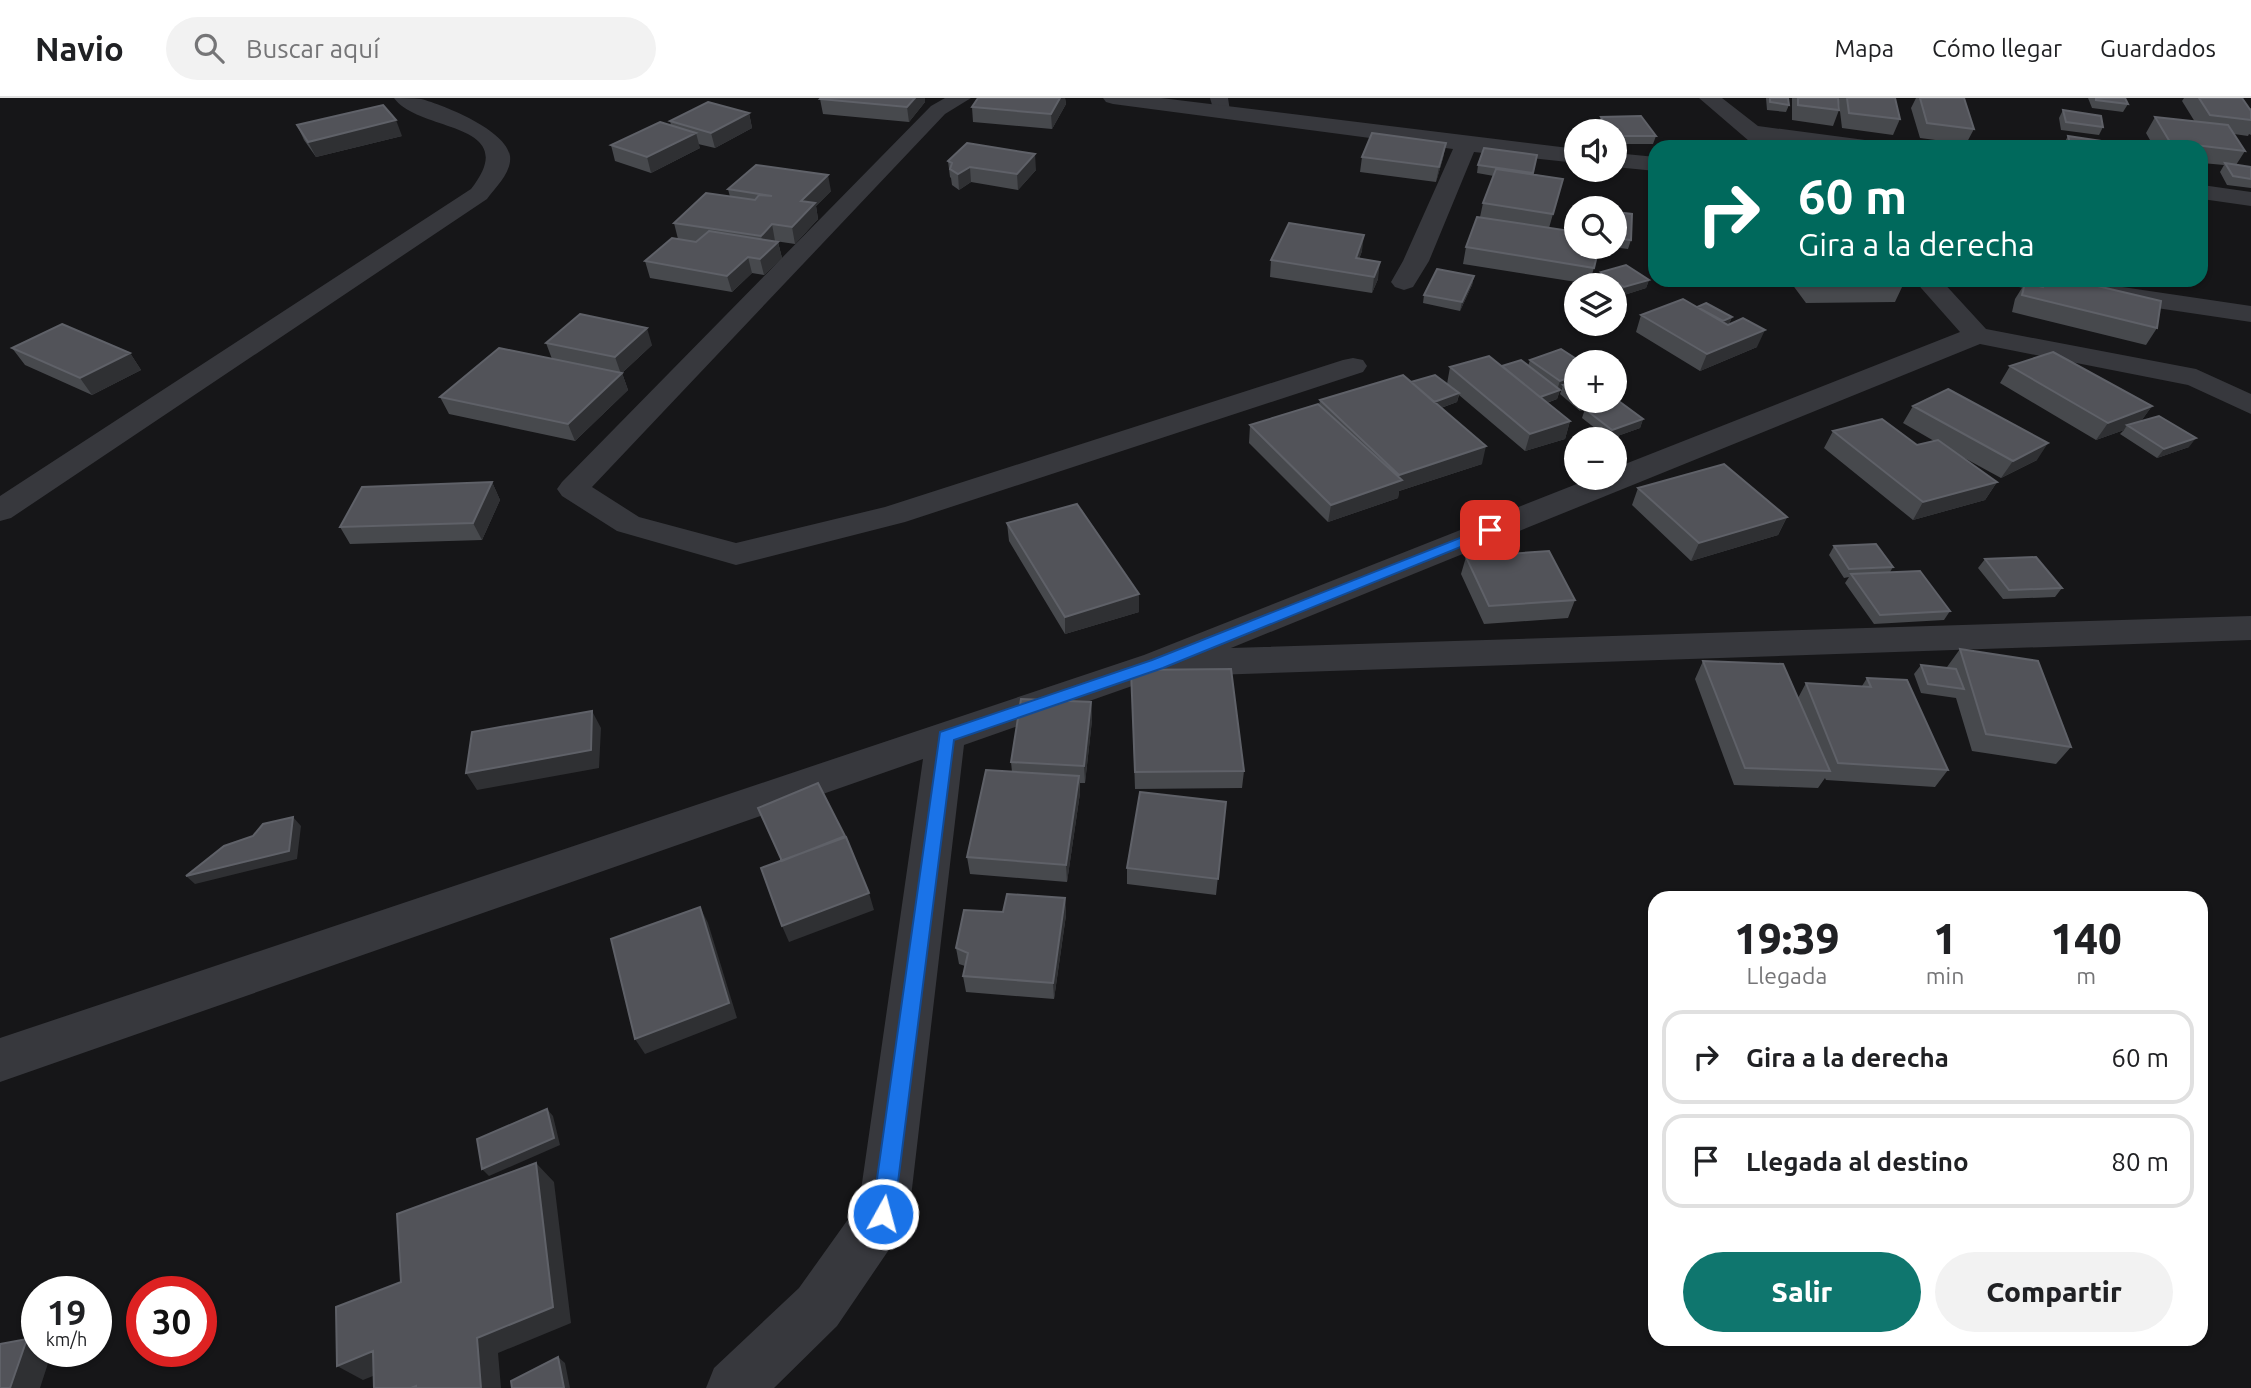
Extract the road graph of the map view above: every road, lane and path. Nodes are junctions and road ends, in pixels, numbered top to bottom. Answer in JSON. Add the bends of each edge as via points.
{"nodes":[{"id":1,"x":404,"y":98,"type":"edge"},
{"id":2,"x":961,"y":98,"type":"edge"},
{"id":3,"x":1113,"y":98,"type":"edge"},
{"id":4,"x":1709,"y":98,"type":"edge"},
{"id":5,"x":1220,"y":105,"type":"edge"},
{"id":6,"x":1752,"y":132,"type":"junction"},
{"id":7,"x":1762,"y":140,"type":"edge"},
{"id":8,"x":1812,"y":140,"type":"edge"},
{"id":9,"x":1466,"y":144,"type":"junction"},
{"id":10,"x":1564,"y":155,"type":"edge"},
{"id":11,"x":1627,"y":161,"type":"edge"},
{"id":12,"x":1648,"y":162,"type":"edge"},
{"id":13,"x":2208,"y":193,"type":"edge"},
{"id":14,"x":2251,"y":199,"type":"edge"},
{"id":15,"x":1404,"y":282,"type":"dead end"},
{"id":16,"x":1933,"y":287,"type":"edge"},
{"id":17,"x":2069,"y":287,"type":"edge"},
{"id":18,"x":2251,"y":314,"type":"edge"},
{"id":19,"x":1977,"y":335,"type":"junction"},
{"id":20,"x":1353,"y":366,"type":"dead end"},
{"id":21,"x":2251,"y":405,"type":"edge"},
{"id":22,"x":0,"y":511,"type":"edge"},
{"id":23,"x":2251,"y":628,"type":"edge"},
{"id":24,"x":1157,"y":664,"type":"junction"},
{"id":25,"x":946,"y":736,"type":"junction"},
{"id":26,"x":0,"y":1060,"type":"edge"},
{"id":27,"x":734,"y":1388,"type":"edge"}],
"edges":[{"from":1,"to":22,"type":"street","via":[[495,143],[500,167],[480,194]]},
{"from":2,"to":20,"type":"street","via":[[938,110],[573,489],[628,524],[736,554],[894,515]]},
{"from":3,"to":5,"type":"street"},
{"from":4,"to":6,"type":"street"},
{"from":5,"to":9,"type":"street"},
{"from":6,"to":7,"type":"street"},
{"from":6,"to":8,"type":"street"},
{"from":9,"to":10,"type":"street"},
{"from":9,"to":15,"type":"street"},
{"from":11,"to":12,"type":"street"},
{"from":13,"to":14,"type":"street"},
{"from":16,"to":19,"type":"street"},
{"from":17,"to":18,"type":"street"},
{"from":19,"to":21,"type":"street","via":[[2196,378]]},
{"from":19,"to":24,"type":"street"},
{"from":23,"to":24,"type":"street"},
{"from":24,"to":25,"type":"street"},
{"from":25,"to":26,"type":"street"},
{"from":25,"to":27,"type":"street","via":[[883,1214],[818,1307]]}]}
